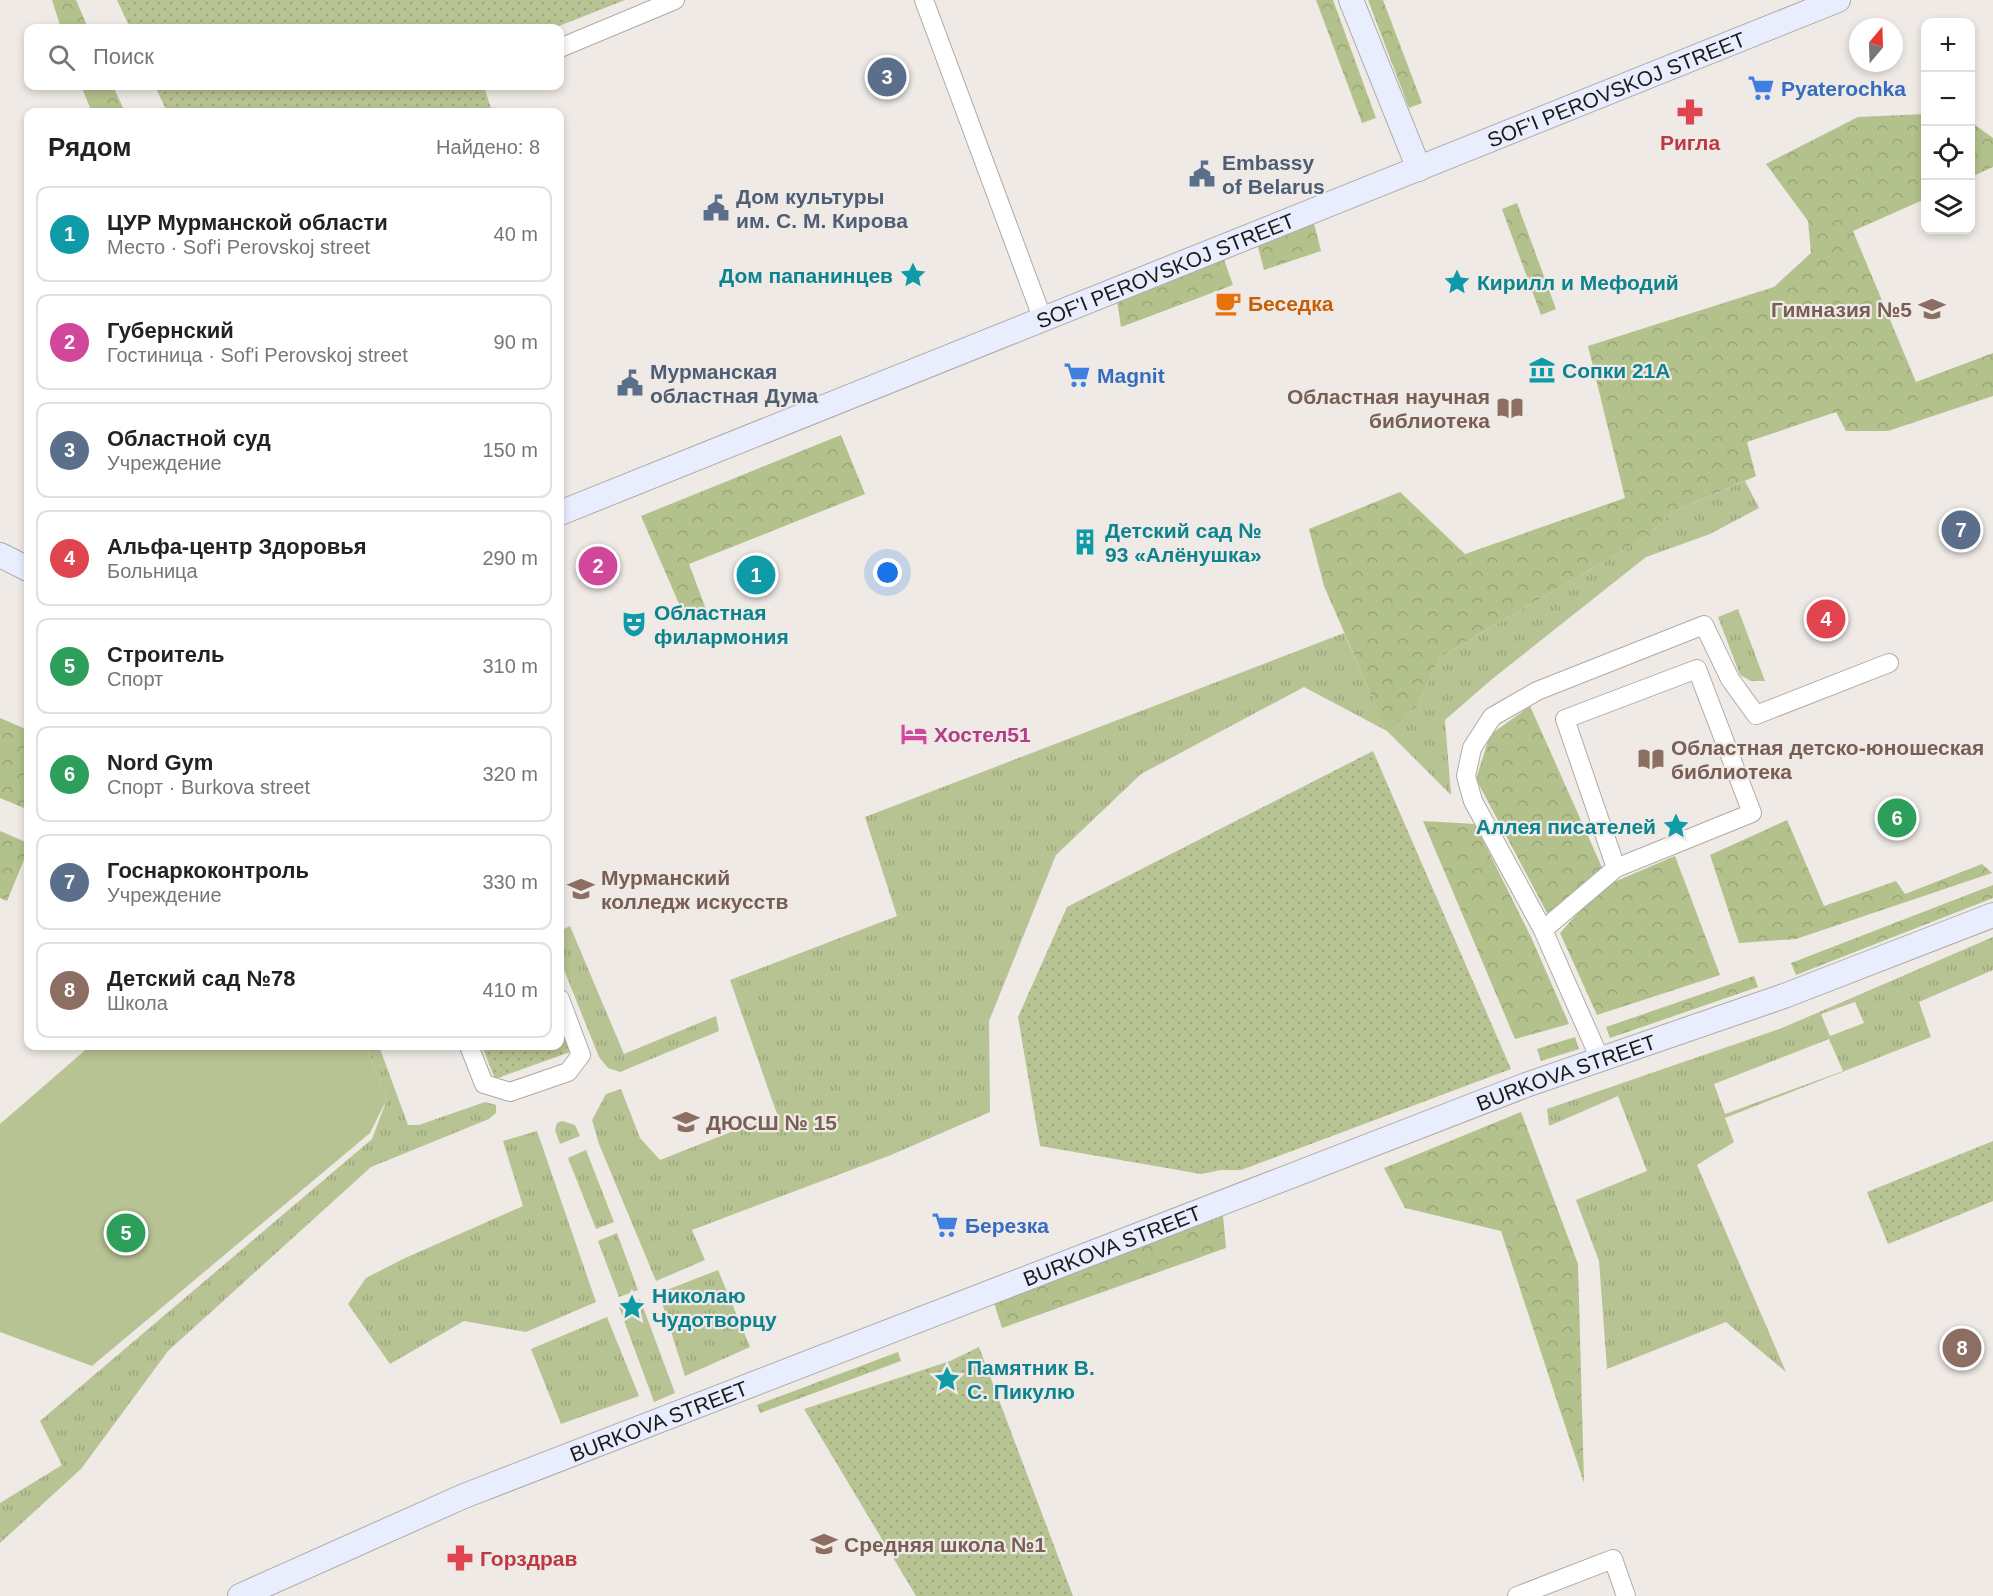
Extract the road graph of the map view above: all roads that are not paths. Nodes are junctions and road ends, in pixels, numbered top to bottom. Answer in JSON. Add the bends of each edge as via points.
{"nodes":[{"id":1,"x":675,"y":0,"type":"edge"},
{"id":2,"x":924,"y":0,"type":"edge"},
{"id":3,"x":1351,"y":0,"type":"edge"},
{"id":4,"x":1838,"y":0,"type":"edge"},
{"id":5,"x":564,"y":46,"type":"edge"},
{"id":6,"x":1419,"y":169,"type":"junction"},
{"id":7,"x":1043,"y":320,"type":"junction"},
{"id":8,"x":564,"y":511,"type":"edge"},
{"id":9,"x":0,"y":555,"type":"edge"},
{"id":10,"x":24,"y":567,"type":"edge"},
{"id":11,"x":1889,"y":663,"type":"dead end"},
{"id":12,"x":1616,"y":868,"type":"junction"},
{"id":13,"x":1993,"y":915,"type":"edge"},
{"id":14,"x":1543,"y":930,"type":"junction"},
{"id":15,"x":564,"y":1010,"type":"edge"},
{"id":16,"x":471,"y":1050,"type":"edge"},
{"id":17,"x":1600,"y":1059,"type":"junction"},
{"id":18,"x":240,"y":1596,"type":"edge"},
{"id":19,"x":1517,"y":1596,"type":"edge"},
{"id":20,"x":1626,"y":1596,"type":"edge"}],
"edges":[{"from":1,"to":5,"type":"street"},
{"from":2,"to":7,"type":"street"},
{"from":3,"to":6,"type":"street"},
{"from":4,"to":6,"type":"street","name":"SOF'I PEROVSKOJ STREET"},
{"from":6,"to":7,"type":"street","name":"SOF'I PEROVSKOJ STREET"},
{"from":7,"to":8,"type":"street","name":"SOF'I PEROVSKOJ STREET"},
{"from":9,"to":10,"type":"street"},
{"from":11,"to":14,"type":"street","via":[[1756,715],[1730,679],[1704,625],[1536,691],[1492,717],[1472,748],[1466,776],[1473,801]]},
{"from":12,"to":12,"type":"street","via":[[1752,813],[1697,669],[1565,719]]},
{"from":12,"to":14,"type":"street"},
{"from":13,"to":17,"type":"street","name":"BURKOVA STREET","via":[[1784,996]]},
{"from":14,"to":17,"type":"street"},
{"from":15,"to":16,"type":"street","via":[[581,1055],[568,1072],[510,1092],[484,1084]]},
{"from":17,"to":18,"type":"street","name":"BURKOVA STREET","via":[[464,1496]]},
{"from":19,"to":20,"type":"street","via":[[1613,1559]]}]}
